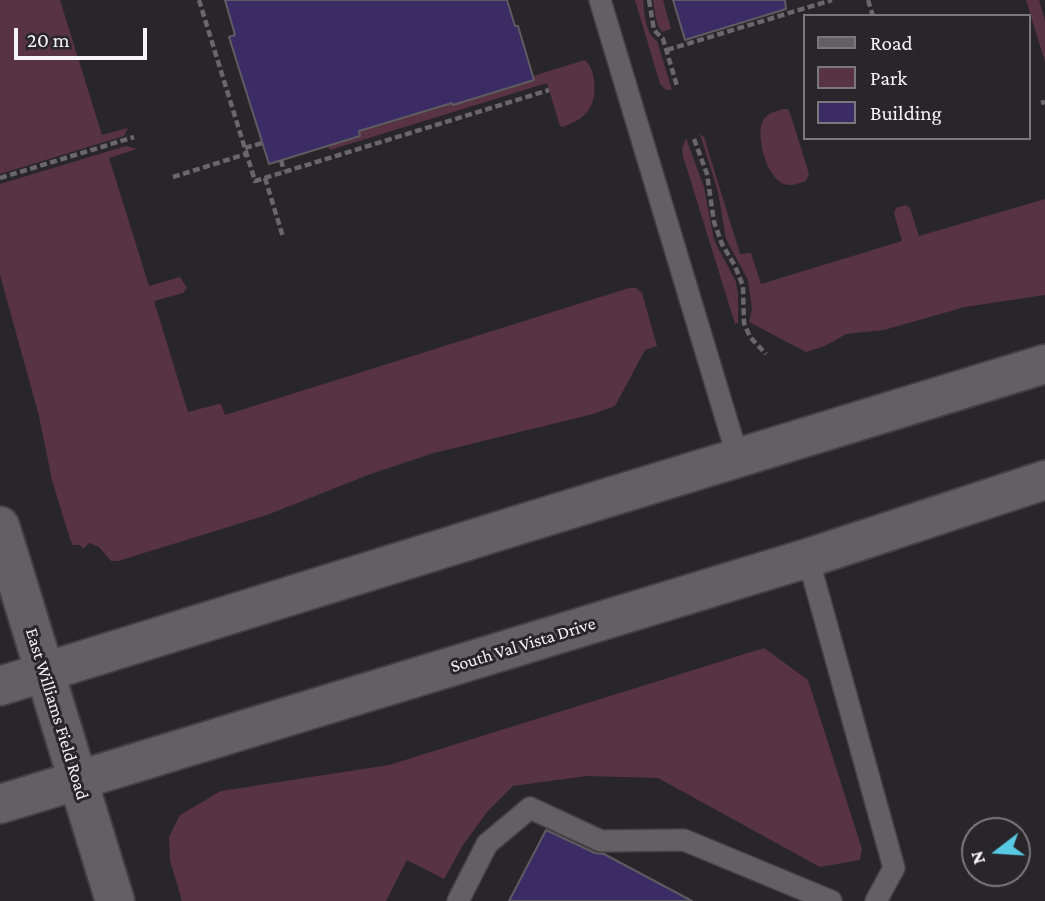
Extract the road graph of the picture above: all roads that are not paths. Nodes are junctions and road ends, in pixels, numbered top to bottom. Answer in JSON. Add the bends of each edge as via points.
{"nodes":[{"id":1,"x":600,"y":0,"type":"edge"},
{"id":2,"x":1045,"y":364,"type":"edge"},
{"id":3,"x":738,"y":458,"type":"junction"},
{"id":4,"x":1045,"y":480,"type":"edge"},
{"id":5,"x":0,"y":526,"type":"edge"},
{"id":6,"x":808,"y":558,"type":"junction"},
{"id":7,"x":44,"y":671,"type":"junction"},
{"id":8,"x":0,"y":685,"type":"edge"},
{"id":9,"x":77,"y":781,"type":"junction"},
{"id":10,"x":0,"y":804,"type":"edge"},
{"id":11,"x":115,"y":901,"type":"edge"},
{"id":12,"x":458,"y":901,"type":"edge"},
{"id":13,"x":831,"y":901,"type":"edge"},
{"id":14,"x":876,"y":901,"type":"edge"}],
"edges":[{"from":1,"to":3,"type":"lane"},
{"from":2,"to":3,"type":"main road"},
{"from":3,"to":7,"type":"main road"},
{"from":4,"to":6,"type":"main road","name":"South Val Vista Drive"},
{"from":5,"to":7,"type":"main road","name":"East Williams Field Road"},
{"from":6,"to":9,"type":"main road","name":"South Val Vista Drive"},
{"from":6,"to":14,"type":"lane","via":[[894,868]]},
{"from":7,"to":8,"type":"main road"},
{"from":7,"to":9,"type":"main road","name":"East Williams Field Road"},
{"from":9,"to":10,"type":"main road","name":"South Val Vista Drive"},
{"from":9,"to":11,"type":"main road","name":"East Williams Field Road"},
{"from":12,"to":13,"type":"lane","via":[[487,844],[530,808],[601,841],[684,840]]}]}
